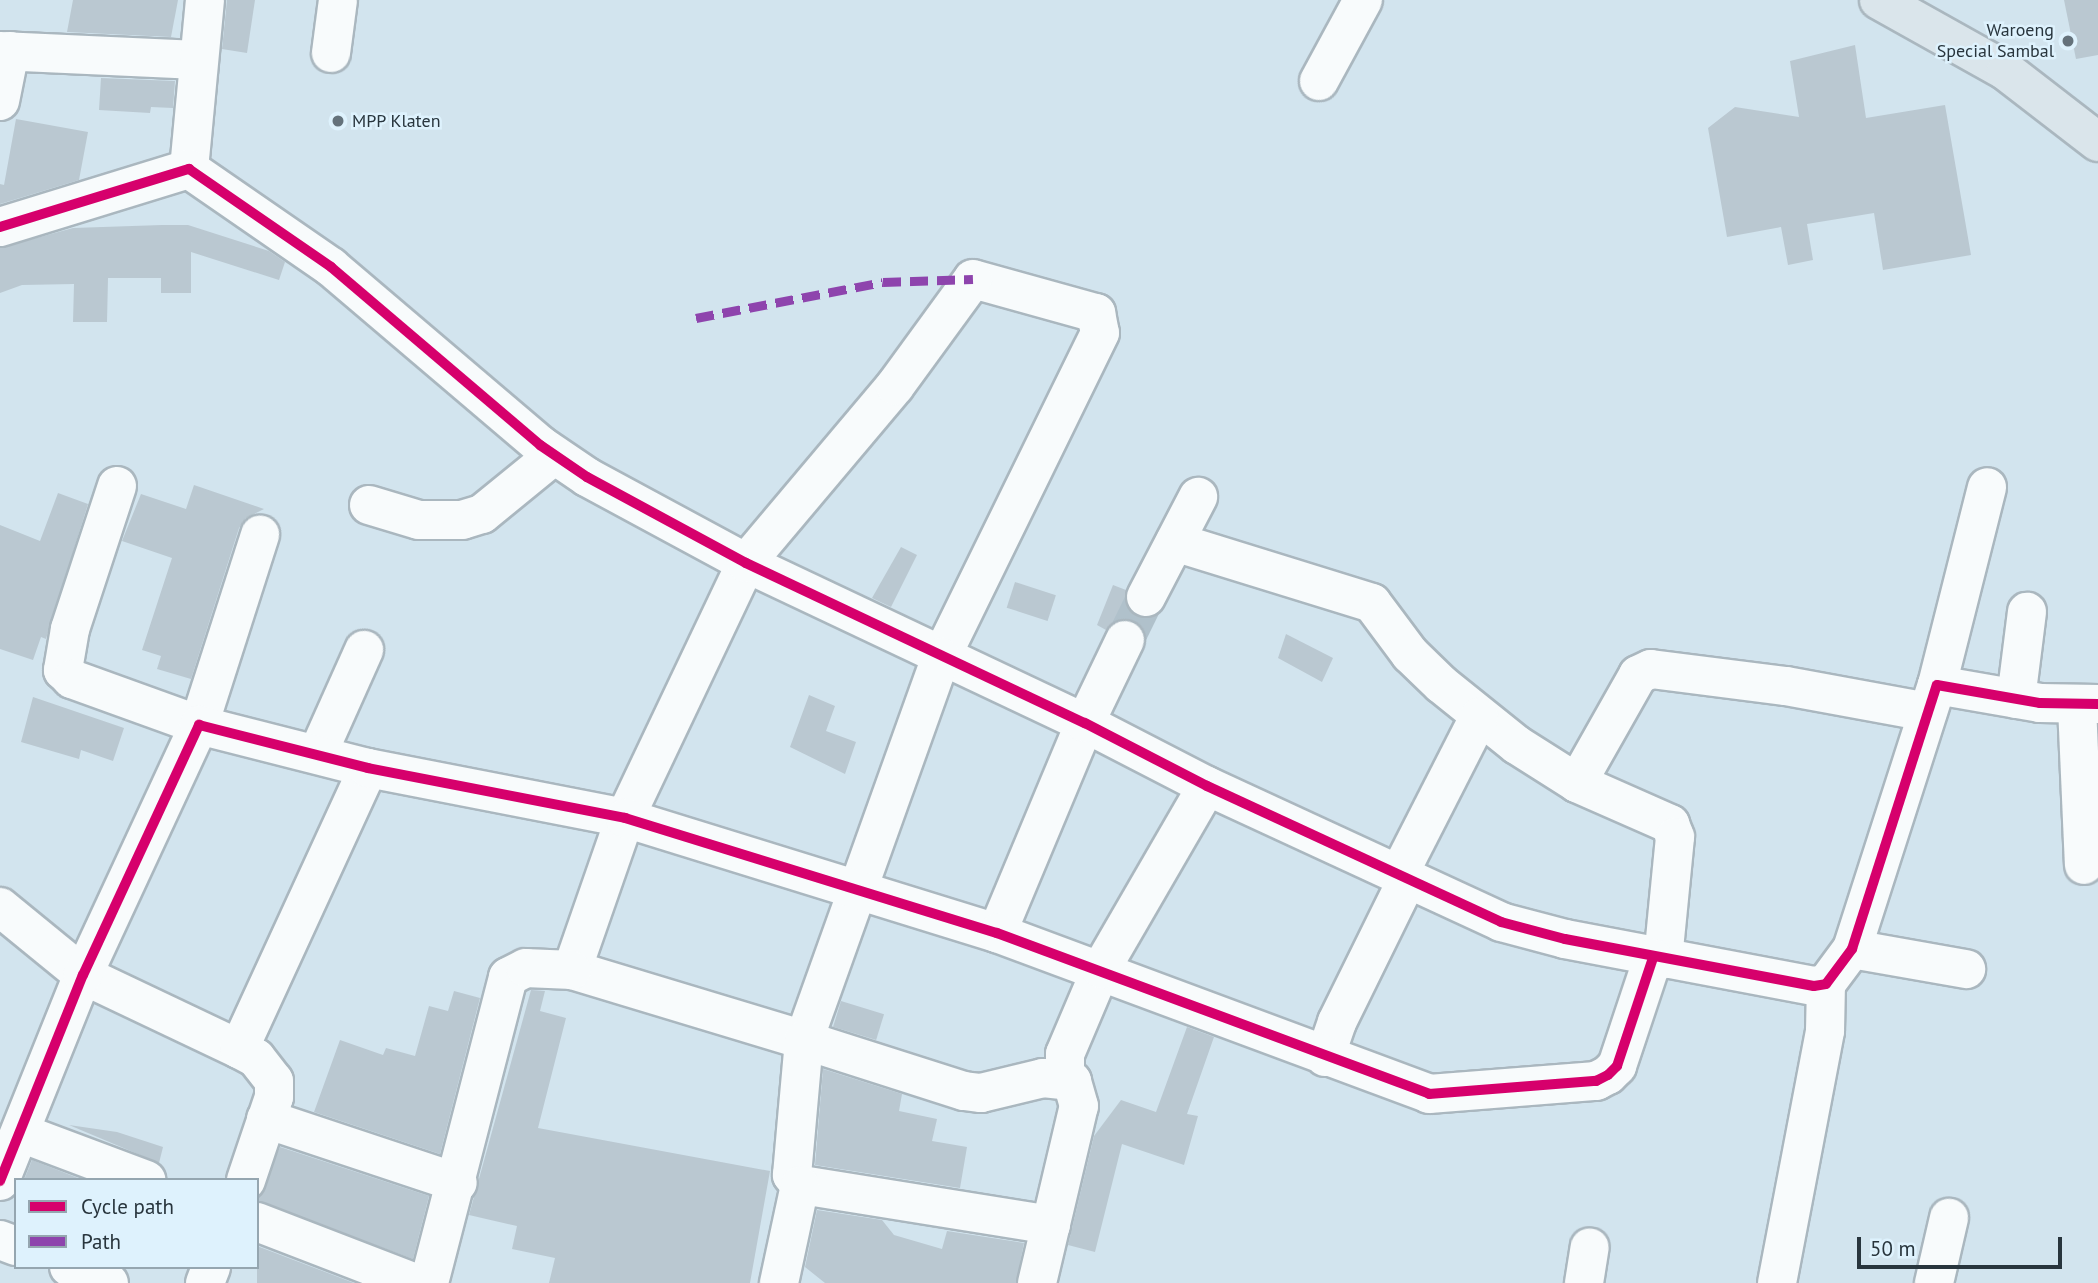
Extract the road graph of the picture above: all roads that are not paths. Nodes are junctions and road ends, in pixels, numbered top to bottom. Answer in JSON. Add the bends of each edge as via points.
{"nodes":[{"id":1,"x":205,"y":0,"type":"edge"},
{"id":2,"x":338,"y":0,"type":"edge"},
{"id":3,"x":1363,"y":0,"type":"edge"},
{"id":4,"x":1879,"y":0,"type":"edge"},
{"id":5,"x":5,"y":51,"type":"edge"},
{"id":6,"x":331,"y":53,"type":"dead end"},
{"id":7,"x":198,"y":60,"type":"junction"},
{"id":8,"x":1319,"y":81,"type":"dead end"},
{"id":9,"x":0,"y":101,"type":"edge"},
{"id":10,"x":2098,"y":142,"type":"edge"},
{"id":11,"x":189,"y":169,"type":"junction"},
{"id":12,"x":0,"y":227,"type":"edge"},
{"id":13,"x":536,"y":440,"type":"junction"},
{"id":14,"x":117,"y":486,"type":"dead end"},
{"id":15,"x":1986,"y":487,"type":"dead end"},
{"id":16,"x":1198,"y":497,"type":"dead end"},
{"id":17,"x":369,"y":505,"type":"dead end"},
{"id":18,"x":260,"y":535,"type":"dead end"},
{"id":19,"x":1175,"y":542,"type":"junction"},
{"id":20,"x":746,"y":564,"type":"junction"},
{"id":21,"x":1146,"y":597,"type":"tunnel mouth"},
{"id":22,"x":2027,"y":612,"type":"dead end"},
{"id":23,"x":1125,"y":640,"type":"tunnel mouth"},
{"id":24,"x":364,"y":650,"type":"dead end"},
{"id":25,"x":941,"y":657,"type":"junction"},
{"id":26,"x":1933,"y":698,"type":"junction"},
{"id":27,"x":2015,"y":699,"type":"junction"},
{"id":28,"x":2088,"y":705,"type":"edge"},
{"id":29,"x":1479,"y":717,"type":"junction"},
{"id":30,"x":1085,"y":723,"type":"junction"},
{"id":31,"x":199,"y":725,"type":"junction"},
{"id":32,"x":318,"y":753,"type":"junction"},
{"id":33,"x":368,"y":768,"type":"junction"},
{"id":34,"x":1577,"y":783,"type":"junction"},
{"id":35,"x":1207,"y":786,"type":"junction"},
{"id":36,"x":625,"y":818,"type":"junction"},
{"id":37,"x":2084,"y":865,"type":"dead end"},
{"id":38,"x":1404,"y":876,"type":"junction"},
{"id":39,"x":855,"y":890,"type":"junction"},
{"id":40,"x":0,"y":907,"type":"edge"},
{"id":41,"x":997,"y":933,"type":"junction"},
{"id":42,"x":1852,"y":949,"type":"junction"},
{"id":43,"x":1658,"y":959,"type":"junction"},
{"id":44,"x":1101,"y":969,"type":"junction"},
{"id":45,"x":1966,"y":969,"type":"dead end"},
{"id":46,"x":572,"y":970,"type":"junction"},
{"id":47,"x":83,"y":975,"type":"junction"},
{"id":48,"x":1826,"y":984,"type":"junction"},
{"id":49,"x":804,"y":1040,"type":"junction"},
{"id":50,"x":240,"y":1049,"type":"junction"},
{"id":51,"x":1325,"y":1057,"type":"junction"},
{"id":52,"x":1072,"y":1081,"type":"junction"},
{"id":53,"x":266,"y":1119,"type":"junction"},
{"id":54,"x":21,"y":1133,"type":"junction"},
{"id":55,"x":141,"y":1178,"type":"edge"},
{"id":56,"x":247,"y":1178,"type":"edge"},
{"id":57,"x":0,"y":1182,"type":"edge"},
{"id":58,"x":458,"y":1183,"type":"junction"},
{"id":59,"x":800,"y":1185,"type":"junction"},
{"id":60,"x":1948,"y":1218,"type":"dead end"},
{"id":61,"x":259,"y":1223,"type":"edge"},
{"id":62,"x":1051,"y":1225,"type":"junction"},
{"id":63,"x":74,"y":1269,"type":"edge"},
{"id":64,"x":109,"y":1283,"type":"edge"},
{"id":65,"x":415,"y":1283,"type":"edge"},
{"id":66,"x":429,"y":1283,"type":"edge"},
{"id":67,"x":779,"y":1283,"type":"edge"},
{"id":68,"x":1037,"y":1283,"type":"edge"},
{"id":69,"x":1777,"y":1283,"type":"edge"},
{"id":70,"x":1934,"y":1283,"type":"edge"}],
"edges":[{"from":1,"to":7,"type":"street"},
{"from":2,"to":6,"type":"street"},
{"from":3,"to":8,"type":"street"},
{"from":4,"to":10,"type":"main road","via":[[2006,71]]},
{"from":5,"to":7,"type":"street"},
{"from":5,"to":9,"type":"street"},
{"from":7,"to":11,"type":"street"},
{"from":11,"to":12,"type":"street"},
{"from":11,"to":13,"type":"street","via":[[331,267]]},
{"from":13,"to":17,"type":"street","via":[[482,514],[419,520]]},
{"from":13,"to":20,"type":"street"},
{"from":14,"to":31,"type":"street","via":[[70,629],[63,670],[72,680]]},
{"from":15,"to":26,"type":"street"},
{"from":16,"to":19,"type":"street"},
{"from":18,"to":31,"type":"street"},
{"from":19,"to":21,"type":"street"},
{"from":19,"to":29,"type":"street","via":[[1372,603],[1410,654]]},
{"from":20,"to":25,"type":"street"},
{"from":20,"to":25,"type":"street","via":[[895,386],[973,279],[1096,313],[1100,333],[1092,354]]},
{"from":20,"to":36,"type":"street"},
{"from":22,"to":27,"type":"street"},
{"from":23,"to":30,"type":"street"},
{"from":24,"to":32,"type":"street"},
{"from":25,"to":30,"type":"street"},
{"from":25,"to":39,"type":"street"},
{"from":26,"to":27,"type":"street"},
{"from":26,"to":34,"type":"street","via":[[1651,669],[1638,675]]},
{"from":26,"to":42,"type":"street"},
{"from":27,"to":28,"type":"street"},
{"from":28,"to":37,"type":"street"},
{"from":29,"to":34,"type":"street"},
{"from":29,"to":38,"type":"street"},
{"from":30,"to":35,"type":"street"},
{"from":30,"to":41,"type":"street"},
{"from":31,"to":32,"type":"street"},
{"from":31,"to":47,"type":"street"},
{"from":32,"to":33,"type":"street"},
{"from":33,"to":36,"type":"street"},
{"from":33,"to":50,"type":"street"},
{"from":34,"to":43,"type":"street","via":[[1670,824],[1675,837]]},
{"from":35,"to":38,"type":"street"},
{"from":35,"to":44,"type":"street"},
{"from":36,"to":39,"type":"street"},
{"from":36,"to":46,"type":"street"},
{"from":38,"to":43,"type":"street","via":[[1510,926]]},
{"from":38,"to":51,"type":"street"},
{"from":39,"to":41,"type":"street"},
{"from":39,"to":49,"type":"street"},
{"from":40,"to":47,"type":"street"},
{"from":41,"to":44,"type":"street"},
{"from":42,"to":45,"type":"street"},
{"from":42,"to":48,"type":"street"},
{"from":43,"to":48,"type":"street","via":[[1814,986]]},
{"from":43,"to":51,"type":"street","via":[[1617,1066],[1596,1081],[1429,1094]]},
{"from":44,"to":51,"type":"street"},
{"from":44,"to":52,"type":"street","via":[[1063,1062],[1065,1077]]},
{"from":46,"to":49,"type":"street"},
{"from":46,"to":58,"type":"street","via":[[526,968],[508,977]]},
{"from":47,"to":50,"type":"street"},
{"from":47,"to":54,"type":"street"},
{"from":48,"to":69,"type":"street","via":[[1825,1031]]},
{"from":49,"to":52,"type":"street","via":[[964,1091],[981,1093],[1043,1079]]},
{"from":49,"to":59,"type":"street","via":[[792,1175]]},
{"from":50,"to":53,"type":"street","via":[[256,1058],[274,1081]]},
{"from":52,"to":62,"type":"street","via":[[1078,1118]]},
{"from":53,"to":56,"type":"street"},
{"from":53,"to":58,"type":"street"},
{"from":54,"to":55,"type":"street"},
{"from":54,"to":57,"type":"street"},
{"from":58,"to":66,"type":"street"},
{"from":59,"to":62,"type":"street"},
{"from":59,"to":67,"type":"street"},
{"from":60,"to":70,"type":"street"},
{"from":61,"to":65,"type":"street"},
{"from":62,"to":68,"type":"street"},
{"from":63,"to":64,"type":"street"}]}
